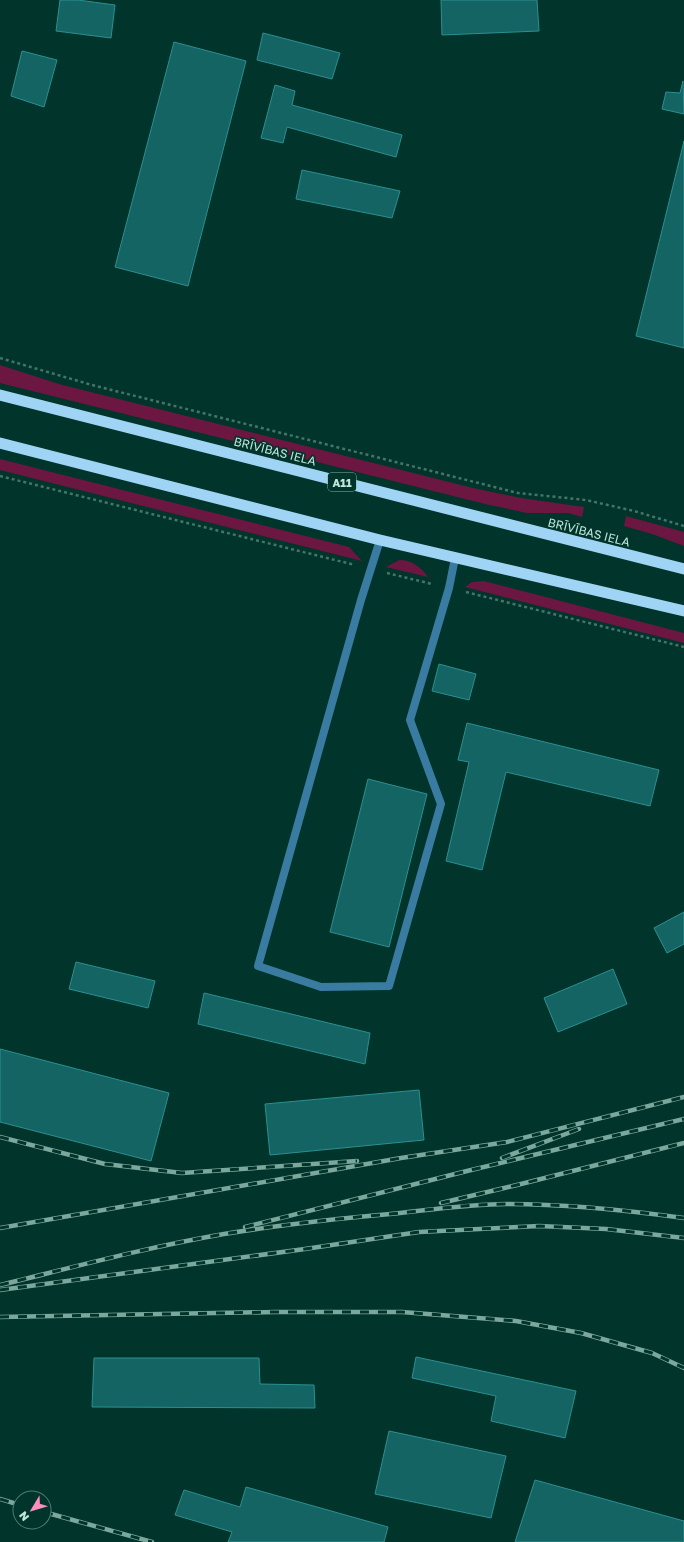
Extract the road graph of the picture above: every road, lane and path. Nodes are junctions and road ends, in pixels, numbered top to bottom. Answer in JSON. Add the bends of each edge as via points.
{"nodes":[{"id":1,"x":0,"y":358,"type":"edge"},
{"id":2,"x":0,"y":395,"type":"edge"},
{"id":3,"x":0,"y":443,"type":"edge"},
{"id":4,"x":0,"y":476,"type":"edge"},
{"id":5,"x":684,"y":526,"type":"edge"},
{"id":6,"x":380,"y":540,"type":"junction"},
{"id":7,"x":455,"y":558,"type":"junction"},
{"id":8,"x":372,"y":569,"type":"junction"},
{"id":9,"x":684,"y":569,"type":"edge"},
{"id":10,"x":449,"y":588,"type":"junction"},
{"id":11,"x":684,"y":611,"type":"edge"},
{"id":12,"x":684,"y":647,"type":"edge"}],
"edges":[{"from":1,"to":5,"type":"path","via":[[92,385],[518,493],[586,500]]},
{"from":2,"to":9,"type":"highway","name":"BRĪVĪBAS IELA","number":"A11"},
{"from":3,"to":6,"type":"highway"},
{"from":4,"to":8,"type":"path"},
{"from":6,"to":7,"type":"highway"},
{"from":6,"to":8,"type":"lane"},
{"from":7,"to":10,"type":"lane"},
{"from":7,"to":11,"type":"highway"},
{"from":8,"to":10,"type":"path"},
{"from":8,"to":10,"type":"lane","via":[[258,966],[321,987],[390,986],[440,804],[410,720]]},
{"from":10,"to":12,"type":"path"}]}
